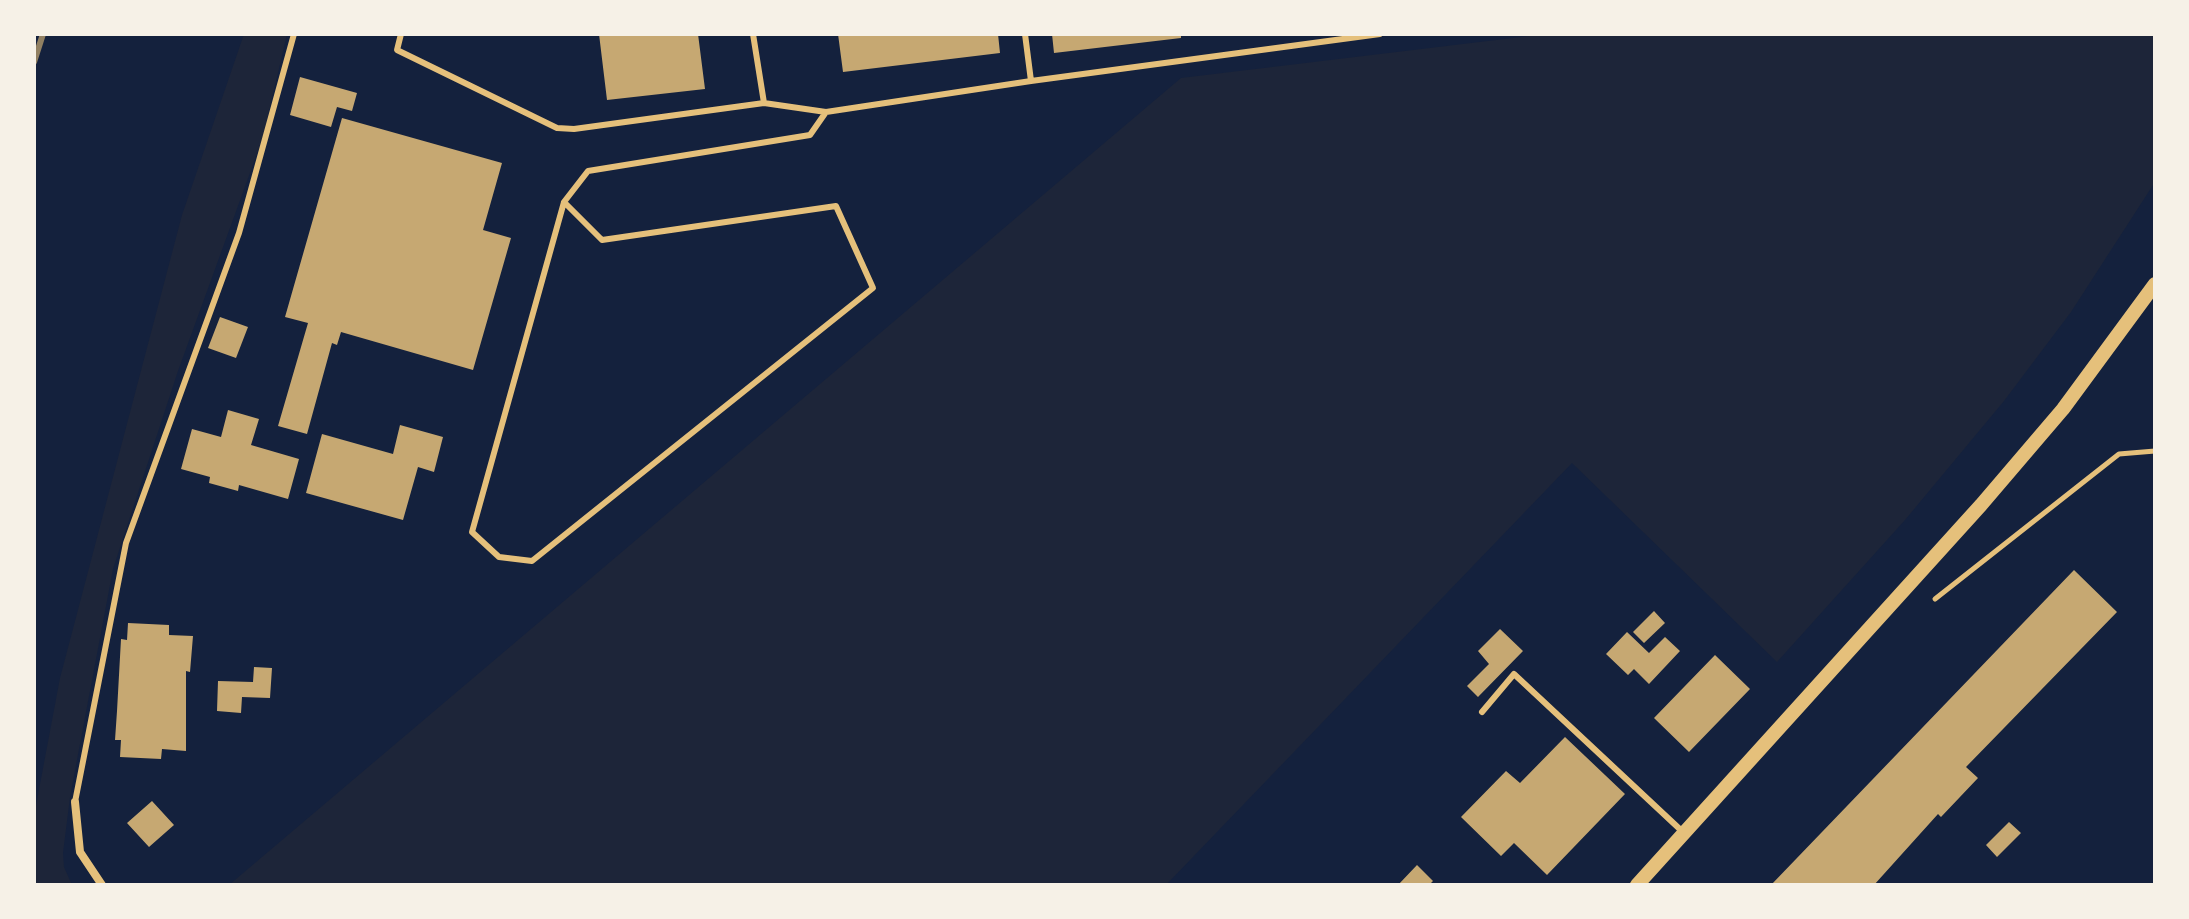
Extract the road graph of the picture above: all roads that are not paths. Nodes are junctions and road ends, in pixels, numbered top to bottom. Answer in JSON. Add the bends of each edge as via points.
{"nodes":[{"id":1,"x":294,"y":34,"type":"edge"},
{"id":2,"x":401,"y":34,"type":"edge"},
{"id":3,"x":753,"y":34,"type":"edge"},
{"id":4,"x":1025,"y":34,"type":"edge"},
{"id":5,"x":1380,"y":34,"type":"edge"},
{"id":6,"x":1031,"y":81,"type":"junction"},
{"id":7,"x":764,"y":103,"type":"junction"},
{"id":8,"x":826,"y":112,"type":"junction"},
{"id":9,"x":564,"y":202,"type":"junction"},
{"id":10,"x":2155,"y":284,"type":"edge"},
{"id":11,"x":1482,"y":712,"type":"dead end"},
{"id":12,"x":75,"y":802,"type":"joint"},
{"id":13,"x":1684,"y":833,"type":"junction"},
{"id":14,"x":102,"y":885,"type":"edge"},
{"id":15,"x":1637,"y":885,"type":"edge"}],
"edges":[{"from":1,"to":12,"type":"lane","via":[[239,233],[126,543]]},
{"from":2,"to":7,"type":"lane","via":[[397,50],[557,128]]},
{"from":3,"to":7,"type":"lane"},
{"from":4,"to":6,"type":"lane"},
{"from":5,"to":6,"type":"lane"},
{"from":6,"to":8,"type":"lane"},
{"from":7,"to":8,"type":"lane"},
{"from":8,"to":9,"type":"lane","via":[[810,135],[588,171]]},
{"from":9,"to":9,"type":"lane","via":[[472,532],[499,557],[532,561],[873,288],[836,206],[602,240]]},
{"from":10,"to":13,"type":"street","via":[[2063,409],[1992,493]]},
{"from":11,"to":13,"type":"lane","via":[[1514,674]]},
{"from":12,"to":14,"type":"street","via":[[80,852]]},
{"from":13,"to":15,"type":"street"}]}
